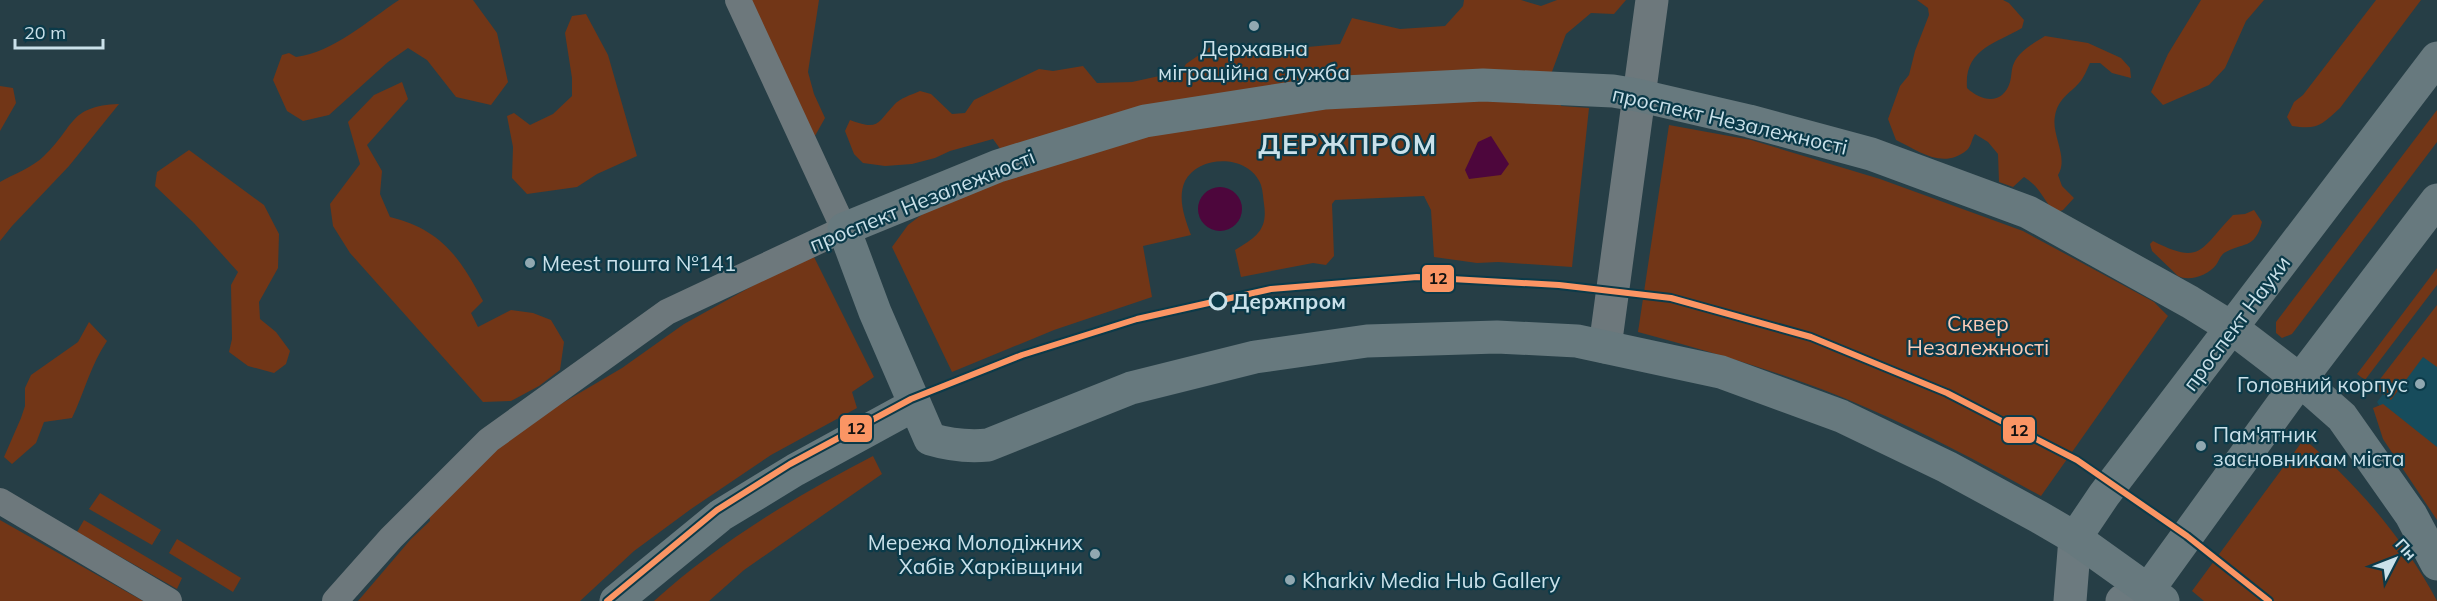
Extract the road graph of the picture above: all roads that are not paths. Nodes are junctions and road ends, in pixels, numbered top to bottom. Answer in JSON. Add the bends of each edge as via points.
{"nodes":[{"id":1,"x":738,"y":0,"type":"edge"},
{"id":2,"x":1652,"y":0,"type":"edge"},
{"id":3,"x":2437,"y":58,"type":"edge"},
{"id":4,"x":1637,"y":95,"type":"junction"},
{"id":5,"x":2437,"y":200,"type":"edge"},
{"id":6,"x":843,"y":229,"type":"junction"},
{"id":7,"x":2232,"y":328,"type":"junction"},
{"id":8,"x":1605,"y":347,"type":"junction"},
{"id":9,"x":2300,"y":380,"type":"junction"},
{"id":10,"x":914,"y":405,"type":"junction"},
{"id":11,"x":0,"y":501,"type":"edge"},
{"id":12,"x":2075,"y":538,"type":"junction"},
{"id":13,"x":2437,"y":564,"type":"edge"},
{"id":14,"x":2144,"y":597,"type":"edge"},
{"id":15,"x":169,"y":601,"type":"edge"},
{"id":16,"x":335,"y":601,"type":"edge"},
{"id":17,"x":616,"y":601,"type":"edge"},
{"id":18,"x":2070,"y":601,"type":"edge"}],
"edges":[{"from":1,"to":6,"type":"street"},
{"from":2,"to":4,"type":"street"},
{"from":3,"to":7,"type":"main road","name":"проспект Науки"},
{"from":4,"to":6,"type":"main road","name":"проспект Незалежності","via":[[1483,85],[1325,93],[1145,121],[998,166]]},
{"from":4,"to":7,"type":"main road","name":"проспект Незалежності","via":[[1871,154],[2028,212]]},
{"from":4,"to":8,"type":"street"},
{"from":5,"to":9,"type":"main road"},
{"from":6,"to":10,"type":"main road"},
{"from":6,"to":16,"type":"street","name":"проспект Незалежності","via":[[667,312],[489,440],[391,538]]},
{"from":7,"to":9,"type":"main road","name":"проспект Незалежності"},
{"from":7,"to":12,"type":"main road","name":"проспект Науки"},
{"from":8,"to":10,"type":"main road","via":[[1577,341],[1497,337],[1367,342],[1255,357],[1131,388],[988,445],[970,447],[930,439]]},
{"from":8,"to":12,"type":"main road","via":[[1722,372],[1841,416],[1947,467]]},
{"from":9,"to":13,"type":"main road","name":"проспект Незалежності","via":[[2342,417],[2411,515]]},
{"from":9,"to":14,"type":"main road"},
{"from":10,"to":17,"type":"main road","via":[[721,515]]},
{"from":11,"to":15,"type":"street"},
{"from":12,"to":14,"type":"main road"},
{"from":12,"to":18,"type":"main road","name":"проспект Науки"}]}
